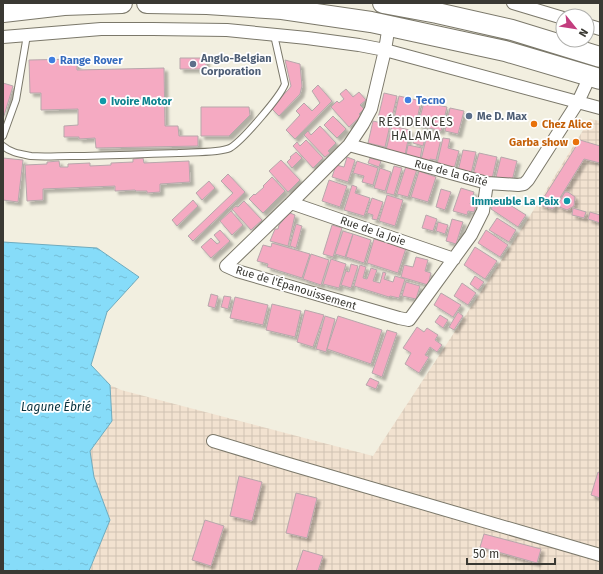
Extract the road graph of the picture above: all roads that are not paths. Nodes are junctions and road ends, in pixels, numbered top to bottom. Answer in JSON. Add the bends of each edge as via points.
{"nodes":[{"id":1,"x":122,"y":3,"type":"edge"},
{"id":2,"x":147,"y":3,"type":"edge"},
{"id":3,"x":382,"y":3,"type":"edge"},
{"id":4,"x":513,"y":3,"type":"edge"},
{"id":5,"x":3,"y":12,"type":"edge"},
{"id":6,"x":555,"y":16,"type":"edge"},
{"id":7,"x":389,"y":25,"type":"junction"},
{"id":8,"x":28,"y":35,"type":"junction"},
{"id":9,"x":274,"y":35,"type":"junction"},
{"id":10,"x":3,"y":37,"type":"edge"},
{"id":11,"x":385,"y":50,"type":"junction"},
{"id":12,"x":600,"y":57,"type":"edge"},
{"id":13,"x":595,"y":78,"type":"edge"},
{"id":14,"x":578,"y":102,"type":"junction"},
{"id":15,"x":600,"y":108,"type":"edge"},
{"id":16,"x":3,"y":136,"type":"edge"},
{"id":17,"x":349,"y":145,"type":"junction"},
{"id":18,"x":3,"y":146,"type":"edge"},
{"id":19,"x":487,"y":183,"type":"junction"},
{"id":20,"x":291,"y":203,"type":"junction"},
{"id":21,"x":454,"y":259,"type":"junction"},
{"id":22,"x":213,"y":441,"type":"dead end"},
{"id":23,"x":600,"y":554,"type":"edge"}],
"edges":[{"from":1,"to":5,"type":"highway","via":[[64,5]]},
{"from":2,"to":7,"type":"highway","via":[[282,9]]},
{"from":3,"to":12,"type":"highway","via":[[512,30]]},
{"from":4,"to":6,"type":"street"},
{"from":7,"to":11,"type":"street","name":"Rue de l'Épanouissement"},
{"from":7,"to":13,"type":"highway","via":[[505,51]]},
{"from":8,"to":9,"type":"street","via":[[153,28],[227,30]]},
{"from":8,"to":10,"type":"street"},
{"from":8,"to":16,"type":"lane","via":[[16,100]]},
{"from":9,"to":11,"type":"street"},
{"from":9,"to":18,"type":"lane","via":[[284,88],[242,139],[229,148],[105,156],[32,156],[7,150]]},
{"from":11,"to":14,"type":"street"},
{"from":11,"to":17,"type":"street","name":"Rue de l'Épanouissement","via":[[371,109]]},
{"from":13,"to":14,"type":"street","name":"Rue de la Gaîté"},
{"from":14,"to":15,"type":"street"},
{"from":14,"to":19,"type":"street","name":"Rue de la Gaîté","via":[[524,184],[518,186]]},
{"from":17,"to":19,"type":"street","name":"Rue de la Gaîté"},
{"from":17,"to":20,"type":"street","name":"Rue de l'Épanouissement"},
{"from":19,"to":21,"type":"street","name":"Rue de l'Épanouissement","via":[[483,210]]},
{"from":20,"to":21,"type":"street","name":"Rue de la Joie"},
{"from":20,"to":21,"type":"street","name":"Rue de l'Épanouissement","via":[[226,266],[409,320]]},
{"from":22,"to":23,"type":"street"}]}
